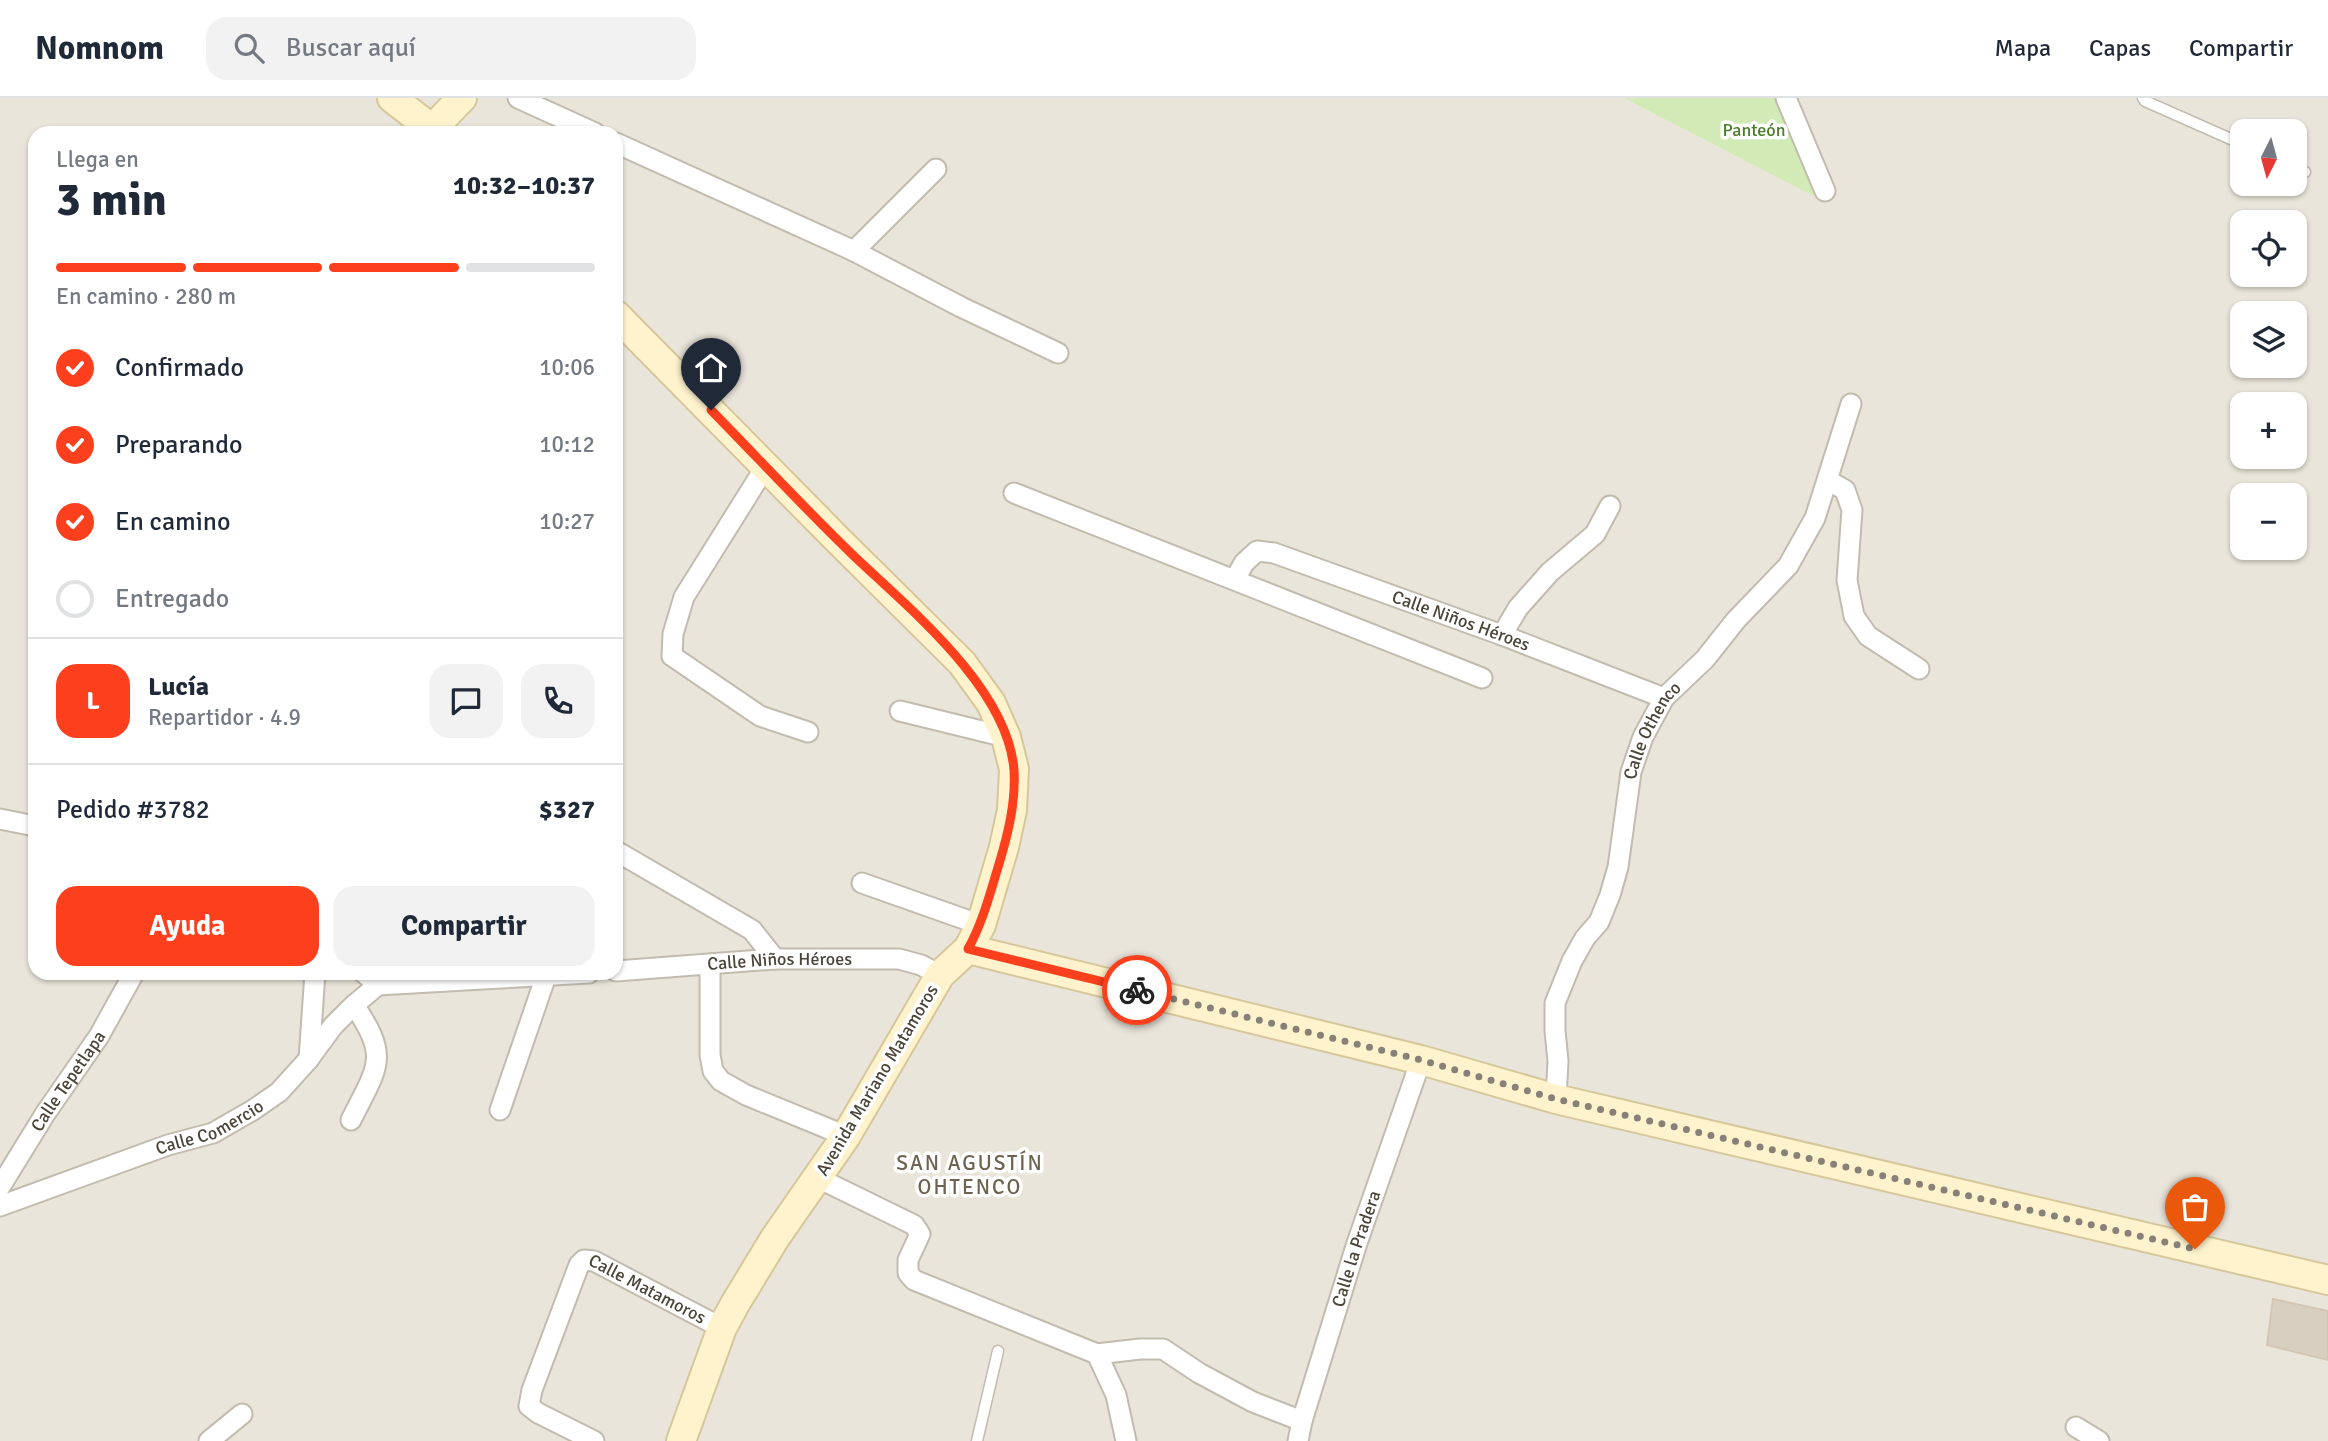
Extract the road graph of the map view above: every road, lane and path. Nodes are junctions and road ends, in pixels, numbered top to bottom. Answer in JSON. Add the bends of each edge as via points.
{"nodes":[{"id":1,"x":392,"y":98,"type":"edge"},
{"id":2,"x":462,"y":98,"type":"edge"},
{"id":3,"x":518,"y":98,"type":"edge"},
{"id":4,"x":1786,"y":98,"type":"edge"},
{"id":5,"x":2143,"y":98,"type":"edge"},
{"id":6,"x":428,"y":126,"type":"edge"},
{"id":7,"x":439,"y":126,"type":"edge"},
{"id":8,"x":580,"y":126,"type":"edge"},
{"id":9,"x":2230,"y":139,"type":"edge"},
{"id":10,"x":623,"y":146,"type":"edge"},
{"id":11,"x":936,"y":169,"type":"dead end"},
{"id":12,"x":1825,"y":191,"type":"dead end"},
{"id":13,"x":854,"y":251,"type":"junction"},
{"id":14,"x":623,"y":322,"type":"edge"},
{"id":15,"x":1058,"y":353,"type":"dead end"},
{"id":16,"x":1851,"y":404,"type":"dead end"},
{"id":17,"x":766,"y":466,"type":"junction"},
{"id":18,"x":1829,"y":481,"type":"junction"},
{"id":19,"x":1014,"y":493,"type":"dead end"},
{"id":20,"x":1611,"y":506,"type":"dead end"},
{"id":21,"x":1235,"y":579,"type":"junction"},
{"id":22,"x":1502,"y":635,"type":"junction"},
{"id":23,"x":1919,"y":669,"type":"dead end"},
{"id":24,"x":1482,"y":678,"type":"dead end"},
{"id":25,"x":1664,"y":698,"type":"junction"},
{"id":26,"x":900,"y":711,"type":"dead end"},
{"id":27,"x":808,"y":732,"type":"dead end"},
{"id":28,"x":1006,"y":737,"type":"junction"},
{"id":29,"x":0,"y":819,"type":"edge"},
{"id":30,"x":28,"y":825,"type":"edge"},
{"id":31,"x":623,"y":855,"type":"edge"},
{"id":32,"x":862,"y":883,"type":"dead end"},
{"id":33,"x":975,"y":937,"type":"junction"},
{"id":34,"x":775,"y":959,"type":"junction"},
{"id":35,"x":710,"y":964,"type":"junction"},
{"id":36,"x":623,"y":970,"type":"edge"},
{"id":37,"x":940,"y":975,"type":"junction"},
{"id":38,"x":130,"y":980,"type":"edge"},
{"id":39,"x":315,"y":980,"type":"edge"},
{"id":40,"x":370,"y":980,"type":"edge"},
{"id":41,"x":545,"y":980,"type":"edge"},
{"id":42,"x":354,"y":1005,"type":"junction"},
{"id":43,"x":309,"y":1060,"type":"junction"},
{"id":44,"x":1421,"y":1060,"type":"junction"},
{"id":45,"x":1556,"y":1099,"type":"junction"},
{"id":46,"x":499,"y":1110,"type":"dead end"},
{"id":47,"x":351,"y":1120,"type":"dead end"},
{"id":48,"x":846,"y":1136,"type":"junction"},
{"id":49,"x":818,"y":1178,"type":"junction"},
{"id":50,"x":0,"y":1187,"type":"edge"},
{"id":51,"x":0,"y":1206,"type":"edge"},
{"id":52,"x":2328,"y":1280,"type":"edge"},
{"id":53,"x":722,"y":1328,"type":"junction"},
{"id":54,"x":998,"y":1351,"type":"dead end"},
{"id":55,"x":1097,"y":1354,"type":"junction"},
{"id":56,"x":242,"y":1414,"type":"dead end"},
{"id":57,"x":1301,"y":1421,"type":"junction"},
{"id":58,"x":2076,"y":1427,"type":"dead end"},
{"id":59,"x":209,"y":1441,"type":"edge"},
{"id":60,"x":594,"y":1441,"type":"edge"},
{"id":61,"x":681,"y":1441,"type":"edge"},
{"id":62,"x":976,"y":1441,"type":"edge"},
{"id":63,"x":1126,"y":1441,"type":"edge"},
{"id":64,"x":1298,"y":1441,"type":"edge"},
{"id":65,"x":2099,"y":1441,"type":"edge"}],
"edges":[{"from":1,"to":6,"type":"street"},
{"from":2,"to":7,"type":"street"},
{"from":3,"to":8,"type":"street"},
{"from":4,"to":12,"type":"street"},
{"from":5,"to":9,"type":"lane"},
{"from":10,"to":13,"type":"street"},
{"from":11,"to":13,"type":"street"},
{"from":13,"to":15,"type":"street"},
{"from":14,"to":17,"type":"street"},
{"from":16,"to":18,"type":"street","name":"Calle Othenco"},
{"from":17,"to":27,"type":"street","via":[[684,597],[672,656],[760,716]]},
{"from":17,"to":28,"type":"street","via":[[962,663],[991,703]]},
{"from":18,"to":23,"type":"street","via":[[1845,490],[1852,510],[1847,580],[1854,616],[1868,636]]},
{"from":18,"to":25,"type":"street","name":"Calle Othenco","via":[[1815,519],[1788,566]]},
{"from":19,"to":21,"type":"street"},
{"from":20,"to":22,"type":"street","via":[[1595,534],[1550,572],[1518,608]]},
{"from":21,"to":22,"type":"street","name":"Calle Niños Héroes","via":[[1257,551],[1274,553]]},
{"from":21,"to":24,"type":"street"},
{"from":22,"to":25,"type":"street","name":"Calle Niños Héroes"},
{"from":25,"to":45,"type":"street","name":"Calle Othenco","via":[[1631,772],[1610,895],[1599,922],[1572,961],[1555,1003]]},
{"from":26,"to":28,"type":"street"},
{"from":28,"to":33,"type":"street","via":[[1014,769],[1012,810]]},
{"from":29,"to":30,"type":"street"},
{"from":31,"to":34,"type":"street","via":[[752,930]]},
{"from":32,"to":33,"type":"street"},
{"from":33,"to":37,"type":"street","name":"Avenida Mariano Matamoros"},
{"from":33,"to":44,"type":"street"},
{"from":34,"to":35,"type":"street","name":"Calle Niños Héroes"},
{"from":34,"to":37,"type":"street","name":"Calle Niños Héroes","via":[[899,959]]},
{"from":35,"to":36,"type":"street","name":"Calle Niños Héroes"},
{"from":35,"to":48,"type":"street","via":[[710,1055],[721,1081]]},
{"from":37,"to":48,"type":"street","name":"Avenida Mariano Matamoros"},
{"from":38,"to":50,"type":"street","name":"Calle Tepetlapa"},
{"from":39,"to":43,"type":"street"},
{"from":40,"to":42,"type":"street","name":"Calle Comercio"},
{"from":41,"to":46,"type":"street"},
{"from":42,"to":43,"type":"street","name":"Calle Comercio"},
{"from":42,"to":47,"type":"street","via":[[371,1030],[378,1055],[375,1072]]},
{"from":43,"to":51,"type":"street","name":"Calle Comercio","via":[[279,1092],[213,1133],[155,1149]]},
{"from":44,"to":45,"type":"street"},
{"from":44,"to":57,"type":"street","name":"Calle la Pradera"},
{"from":45,"to":52,"type":"street"},
{"from":48,"to":49,"type":"street","name":"Avenida Mariano Matamoros"},
{"from":49,"to":53,"type":"street","name":"Avenida Mariano Matamoros","via":[[775,1238]]},
{"from":49,"to":55,"type":"street","via":[[914,1225],[920,1234],[908,1260],[908,1273],[914,1280]]},
{"from":53,"to":60,"type":"street","name":"Calle Matamoros","via":[[594,1261],[584,1260],[529,1406]]},
{"from":53,"to":61,"type":"street","name":"Avenida Mariano Matamoros"},
{"from":54,"to":62,"type":"lane"},
{"from":55,"to":57,"type":"street","via":[[1163,1349],[1253,1402]]},
{"from":55,"to":63,"type":"street","via":[[1116,1395]]},
{"from":56,"to":59,"type":"street"},
{"from":57,"to":64,"type":"street","name":"Calle la Pradera"},
{"from":58,"to":65,"type":"street"}]}
